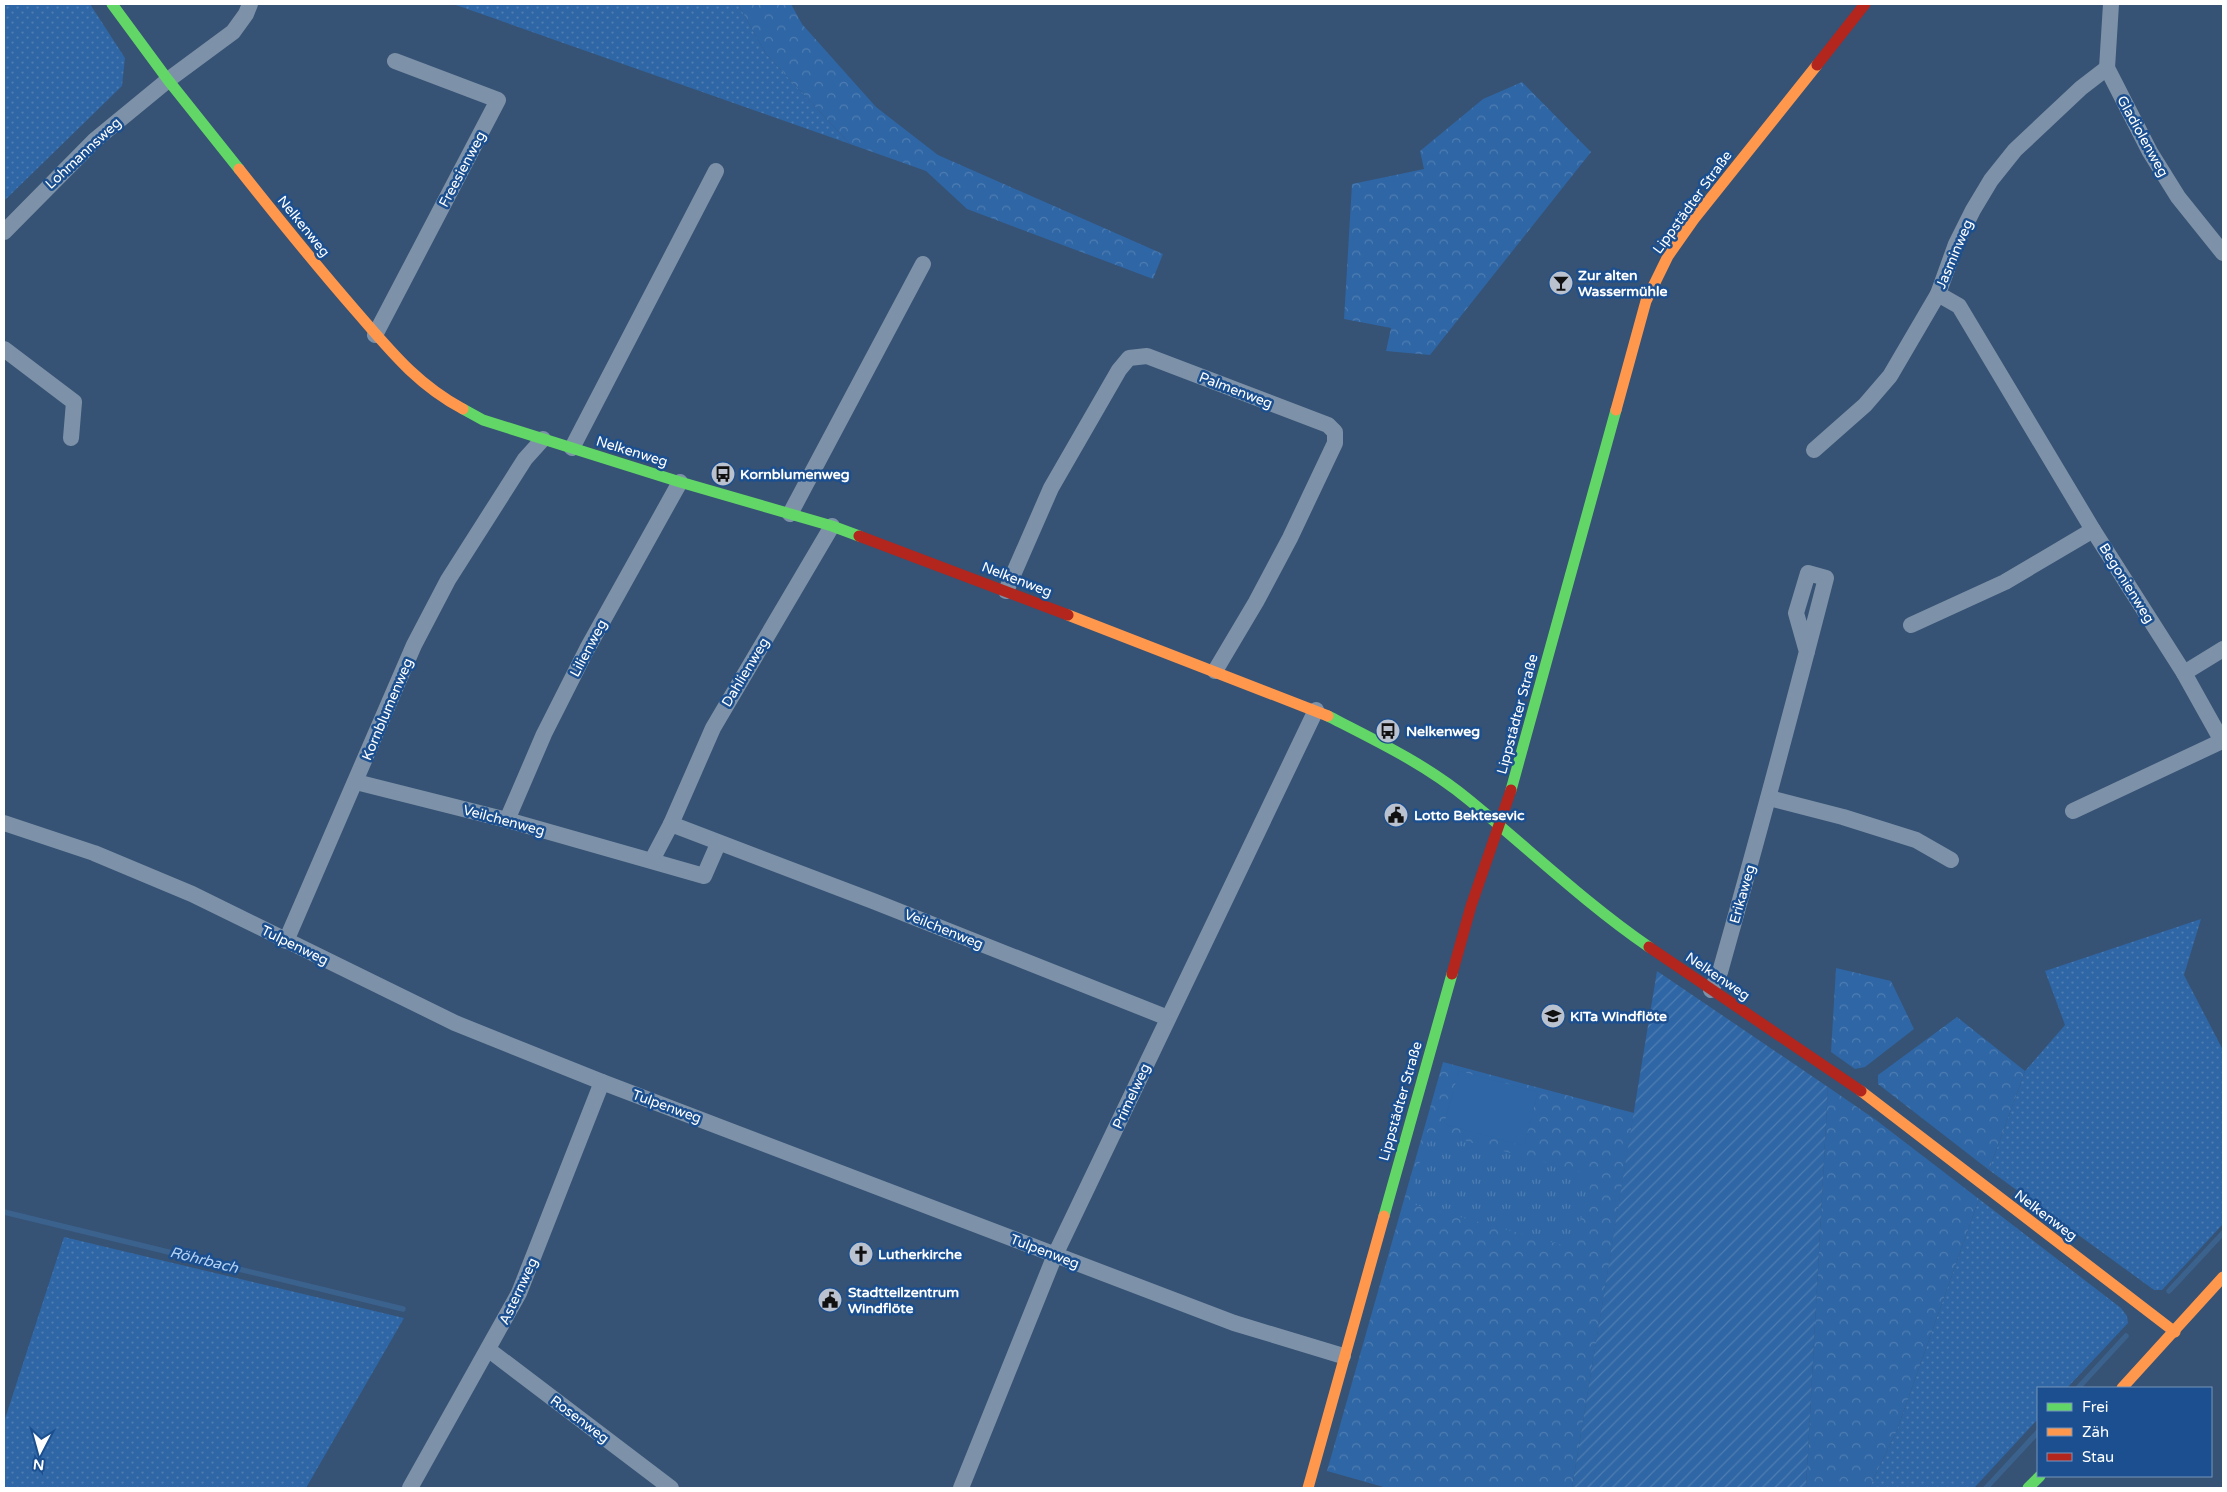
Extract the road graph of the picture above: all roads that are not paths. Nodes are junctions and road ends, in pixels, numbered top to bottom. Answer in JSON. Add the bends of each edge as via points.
{"nodes":[{"id":1,"x":112,"y":4,"type":"edge"},
{"id":2,"x":250,"y":4,"type":"edge"},
{"id":3,"x":1865,"y":4,"type":"edge"},
{"id":4,"x":2111,"y":4,"type":"edge"},
{"id":5,"x":395,"y":61,"type":"dead end"},
{"id":6,"x":2107,"y":68,"type":"junction"},
{"id":7,"x":168,"y":80,"type":"junction"},
{"id":8,"x":716,"y":171,"type":"dead end"},
{"id":9,"x":4,"y":232,"type":"edge"},
{"id":10,"x":2223,"y":253,"type":"edge"},
{"id":11,"x":923,"y":264,"type":"dead end"},
{"id":12,"x":1938,"y":294,"type":"junction"},
{"id":13,"x":375,"y":335,"type":"junction"},
{"id":14,"x":4,"y":349,"type":"edge"},
{"id":15,"x":71,"y":438,"type":"dead end"},
{"id":16,"x":543,"y":439,"type":"junction"},
{"id":17,"x":572,"y":448,"type":"junction"},
{"id":18,"x":1814,"y":450,"type":"dead end"},
{"id":19,"x":680,"y":482,"type":"junction"},
{"id":20,"x":790,"y":514,"type":"junction"},
{"id":21,"x":832,"y":526,"type":"junction"},
{"id":22,"x":2093,"y":530,"type":"junction"},
{"id":23,"x":1006,"y":591,"type":"junction"},
{"id":24,"x":1911,"y":625,"type":"dead end"},
{"id":25,"x":2223,"y":649,"type":"edge"},
{"id":26,"x":1807,"y":652,"type":"dead end"},
{"id":27,"x":1215,"y":671,"type":"junction"},
{"id":28,"x":2184,"y":673,"type":"junction"},
{"id":29,"x":1316,"y":710,"type":"junction"},
{"id":30,"x":356,"y":782,"type":"junction"},
{"id":31,"x":1769,"y":798,"type":"junction"},
{"id":32,"x":2073,"y":811,"type":"dead end"},
{"id":33,"x":507,"y":820,"type":"junction"},
{"id":34,"x":4,"y":823,"type":"edge"},
{"id":35,"x":671,"y":824,"type":"junction"},
{"id":36,"x":1499,"y":826,"type":"junction"},
{"id":37,"x":718,"y":844,"type":"junction"},
{"id":38,"x":652,"y":860,"type":"junction"},
{"id":39,"x":1951,"y":860,"type":"dead end"},
{"id":40,"x":286,"y":941,"type":"junction"},
{"id":41,"x":1710,"y":990,"type":"junction"},
{"id":42,"x":1168,"y":1018,"type":"junction"},
{"id":43,"x":602,"y":1082,"type":"junction"},
{"id":44,"x":1056,"y":1256,"type":"junction"},
{"id":45,"x":2223,"y":1277,"type":"edge"},
{"id":46,"x":2175,"y":1332,"type":"junction"},
{"id":47,"x":489,"y":1350,"type":"junction"},
{"id":48,"x":1343,"y":1356,"type":"junction"},
{"id":49,"x":2123,"y":1387,"type":"edge"},
{"id":50,"x":2039,"y":1477,"type":"edge"},
{"id":51,"x":410,"y":1488,"type":"edge"},
{"id":52,"x":671,"y":1488,"type":"edge"},
{"id":53,"x":961,"y":1488,"type":"edge"},
{"id":54,"x":1308,"y":1488,"type":"edge"},
{"id":55,"x":2028,"y":1488,"type":"edge"}],
"edges":[{"from":1,"to":7,"type":"street","name":"Nelkenweg"},
{"from":2,"to":7,"type":"street","name":"Lohmannsweg","via":[[233,32]]},
{"from":3,"to":36,"type":"street","name":"Lippstädter Straße","via":[[1694,219],[1668,256],[1649,294]]},
{"from":4,"to":6,"type":"street"},
{"from":5,"to":13,"type":"street","name":"Freesienweg","via":[[498,100]]},
{"from":6,"to":10,"type":"street","name":"Gladiolenweg","via":[[2150,152],[2178,197]]},
{"from":6,"to":12,"type":"street","name":"Jasminweg","via":[[2015,150],[1991,180],[1956,244]]},
{"from":7,"to":9,"type":"street","name":"Lohmannsweg","via":[[95,140]]},
{"from":7,"to":13,"type":"street","name":"Nelkenweg"},
{"from":8,"to":17,"type":"street"},
{"from":11,"to":20,"type":"street"},
{"from":12,"to":18,"type":"street","name":"Jasminweg","via":[[1890,376],[1865,405]]},
{"from":12,"to":22,"type":"street","name":"Begonienweg","via":[[1959,306]]},
{"from":13,"to":16,"type":"street","name":"Nelkenweg","via":[[418,380],[442,398],[483,420]]},
{"from":14,"to":15,"type":"street","via":[[74,402]]},
{"from":16,"to":17,"type":"street","name":"Nelkenweg"},
{"from":16,"to":30,"type":"street","name":"Kornblumenweg","via":[[525,459],[448,580],[414,645]]},
{"from":17,"to":19,"type":"street","name":"Nelkenweg"},
{"from":19,"to":20,"type":"street","name":"Nelkenweg"},
{"from":19,"to":33,"type":"street","name":"Lilienweg","via":[[587,649],[544,734]]},
{"from":20,"to":21,"type":"street","name":"Nelkenweg"},
{"from":21,"to":23,"type":"street","name":"Nelkenweg"},
{"from":21,"to":35,"type":"street","name":"Dahlienweg","via":[[713,728]]},
{"from":22,"to":24,"type":"street","via":[[2005,582]]},
{"from":22,"to":28,"type":"street","name":"Begonienweg"},
{"from":23,"to":27,"type":"street","name":"Nelkenweg"},
{"from":23,"to":27,"type":"street","name":"Palmenweg","via":[[1050,488],[1129,358],[1147,356],[1328,425],[1335,432],[1335,443],[1290,538]]},
{"from":25,"to":28,"type":"street"},
{"from":26,"to":31,"type":"street","name":"Erikaweg"},
{"from":27,"to":29,"type":"street","name":"Nelkenweg"},
{"from":28,"to":32,"type":"street","name":"Begonienweg","via":[[2222,741]]},
{"from":29,"to":36,"type":"street","name":"Nelkenweg","via":[[1441,779]]},
{"from":29,"to":42,"type":"street","name":"Primelweg"},
{"from":30,"to":33,"type":"street","name":"Veilchenweg"},
{"from":30,"to":40,"type":"street","name":"Kornblumenweg"},
{"from":31,"to":39,"type":"street","via":[[1894,832],[1916,840]]},
{"from":31,"to":41,"type":"street","name":"Erikaweg","via":[[1720,972]]},
{"from":33,"to":38,"type":"street","name":"Veilchenweg"},
{"from":34,"to":40,"type":"street","name":"Tulpenweg","via":[[94,853],[192,894]]},
{"from":35,"to":37,"type":"street","name":"Veilchenweg"},
{"from":35,"to":38,"type":"street"},
{"from":36,"to":41,"type":"street","name":"Nelkenweg","via":[[1630,934]]},
{"from":36,"to":48,"type":"street","name":"Lippstädter Straße","via":[[1471,906]]},
{"from":37,"to":38,"type":"street","name":"Veilchenweg","via":[[704,876]]},
{"from":37,"to":42,"type":"street","name":"Veilchenweg","via":[[873,901]]},
{"from":40,"to":43,"type":"street","name":"Tulpenweg","via":[[455,1023]]},
{"from":41,"to":46,"type":"street","name":"Nelkenweg","via":[[1854,1086]]},
{"from":42,"to":44,"type":"street","name":"Primelweg"},
{"from":43,"to":44,"type":"street","name":"Tulpenweg"},
{"from":43,"to":47,"type":"street","name":"Asternweg","via":[[529,1270]]},
{"from":44,"to":48,"type":"street","name":"Tulpenweg","via":[[1234,1323]]},
{"from":44,"to":53,"type":"street","name":"Primelweg"},
{"from":45,"to":46,"type":"street"},
{"from":46,"to":49,"type":"street"},
{"from":47,"to":51,"type":"street","name":"Asternweg"},
{"from":47,"to":52,"type":"street","name":"Rosenweg"},
{"from":48,"to":54,"type":"street","name":"Lippstädter Straße"},
{"from":50,"to":55,"type":"street"}]}
